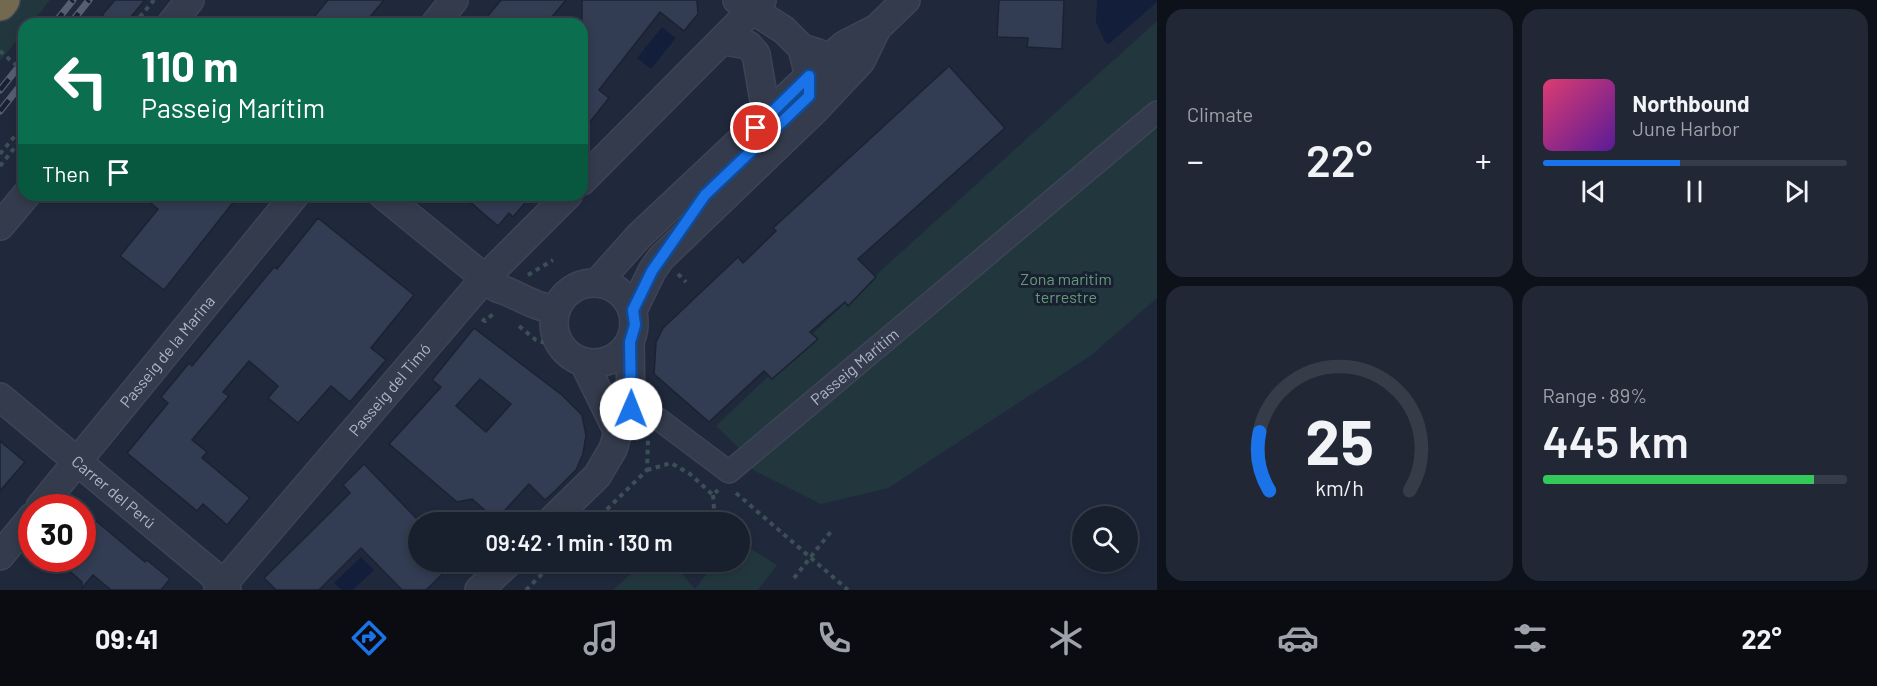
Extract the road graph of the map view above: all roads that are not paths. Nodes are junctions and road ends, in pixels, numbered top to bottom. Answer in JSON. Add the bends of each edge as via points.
{"nodes":[{"id":1,"x":3,"y":0,"type":"edge"},
{"id":2,"x":190,"y":0,"type":"edge"},
{"id":3,"x":454,"y":0,"type":"edge"},
{"id":4,"x":906,"y":0,"type":"edge"},
{"id":5,"x":757,"y":3,"type":"edge"},
{"id":6,"x":0,"y":4,"type":"edge"},
{"id":7,"x":177,"y":18,"type":"edge"},
{"id":8,"x":440,"y":18,"type":"edge"},
{"id":9,"x":877,"y":28,"type":"junction"},
{"id":10,"x":793,"y":39,"type":"junction"},
{"id":11,"x":724,"y":40,"type":"junction"},
{"id":12,"x":830,"y":57,"type":"junction"},
{"id":13,"x":809,"y":76,"type":"junction"},
{"id":14,"x":1157,"y":112,"type":"edge"},
{"id":15,"x":767,"y":118,"type":"junction"},
{"id":16,"x":588,"y":175,"type":"edge"},
{"id":17,"x":21,"y":201,"type":"edge"},
{"id":18,"x":290,"y":201,"type":"edge"},
{"id":19,"x":390,"y":201,"type":"edge"},
{"id":20,"x":563,"y":201,"type":"edge"},
{"id":21,"x":0,"y":226,"type":"edge"},
{"id":22,"x":661,"y":258,"type":"junction"},
{"id":23,"x":491,"y":283,"type":"junction"},
{"id":24,"x":597,"y":283,"type":"junction"},
{"id":25,"x":556,"y":309,"type":"junction"},
{"id":26,"x":633,"y":310,"type":"junction"},
{"id":27,"x":558,"y":340,"type":"junction"},
{"id":28,"x":630,"y":342,"type":"junction"},
{"id":29,"x":584,"y":363,"type":"junction"},
{"id":30,"x":0,"y":397,"type":"edge"},
{"id":31,"x":649,"y":412,"type":"road end"},
{"id":32,"x":618,"y":432,"type":"junction"},
{"id":33,"x":77,"y":461,"type":"junction"},
{"id":34,"x":50,"y":494,"type":"edge"},
{"id":35,"x":560,"y":512,"type":"edge"},
{"id":36,"x":18,"y":534,"type":"edge"},
{"id":37,"x":0,"y":556,"type":"edge"},
{"id":38,"x":498,"y":572,"type":"edge"},
{"id":39,"x":223,"y":588,"type":"edge"},
{"id":40,"x":479,"y":590,"type":"edge"}],
"edges":[{"from":1,"to":6,"type":"highway"},
{"from":2,"to":7,"type":"street"},
{"from":3,"to":8,"type":"street"},
{"from":4,"to":9,"type":"street"},
{"from":5,"to":10,"type":"street"},
{"from":5,"to":11,"type":"street"},
{"from":9,"to":12,"type":"street"},
{"from":9,"to":22,"type":"street","via":[[861,61],[815,110]]},
{"from":10,"to":12,"type":"street"},
{"from":10,"to":13,"type":"street"},
{"from":11,"to":15,"type":"street","via":[[748,45],[756,54]]},
{"from":11,"to":16,"type":"street"},
{"from":12,"to":13,"type":"street"},
{"from":13,"to":15,"type":"street"},
{"from":13,"to":22,"type":"street","via":[[809,96],[705,195]]},
{"from":14,"to":31,"type":"street","name":"Passeig Marítim","via":[[727,478]]},
{"from":15,"to":24,"type":"street","via":[[639,236]]},
{"from":17,"to":21,"type":"street"},
{"from":18,"to":33,"type":"street","name":"Passeig de la Marina"},
{"from":19,"to":23,"type":"street"},
{"from":20,"to":23,"type":"street","name":"Passeig del Timó"},
{"from":22,"to":26,"type":"street"},
{"from":23,"to":25,"type":"street","via":[[540,308]]},
{"from":23,"to":27,"type":"street","via":[[504,302],[547,336]]},
{"from":23,"to":39,"type":"street","name":"Passeig del Timó"},
{"from":24,"to":25,"type":"street","via":[[574,288]]},
{"from":24,"to":26,"type":"street","via":[[619,291]]},
{"from":25,"to":27,"type":"street"},
{"from":26,"to":28,"type":"street","via":[[635,325]]},
{"from":27,"to":29,"type":"street","via":[[570,356]]},
{"from":28,"to":29,"type":"street","via":[[613,360]]},
{"from":28,"to":32,"type":"street","via":[[631,409]]},
{"from":29,"to":32,"type":"street"},
{"from":30,"to":33,"type":"street","name":"Carrer del Perú"},
{"from":32,"to":35,"type":"street","via":[[602,471]]},
{"from":33,"to":34,"type":"street","name":"Passeig de la Marina"},
{"from":33,"to":39,"type":"street","name":"Carrer del Perú","via":[[210,572]]},
{"from":36,"to":37,"type":"street"},
{"from":38,"to":40,"type":"street"}]}
